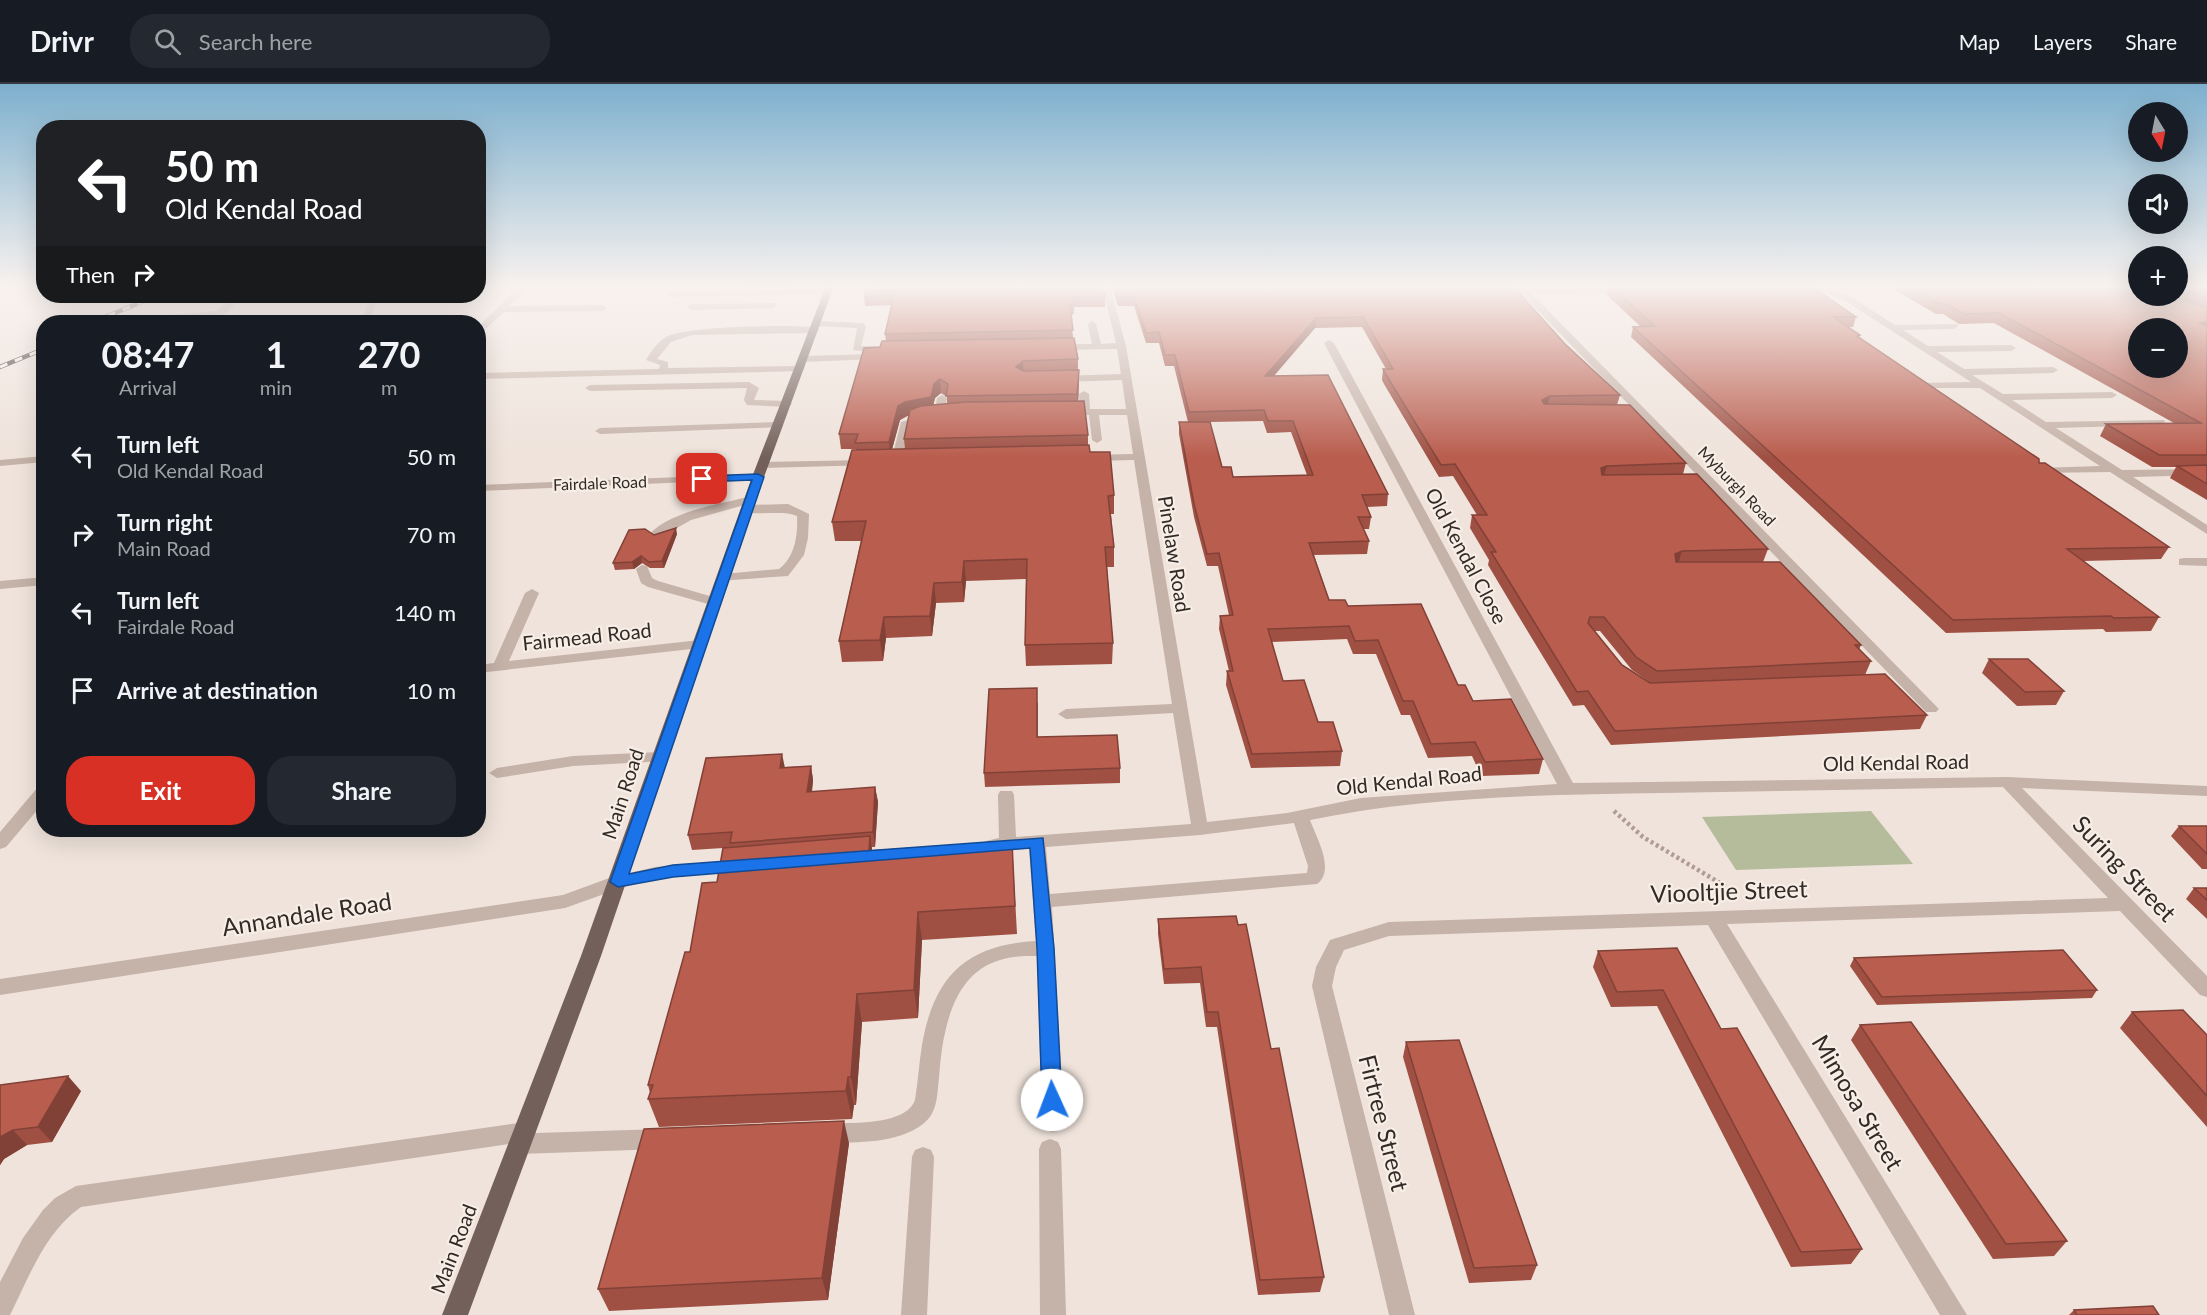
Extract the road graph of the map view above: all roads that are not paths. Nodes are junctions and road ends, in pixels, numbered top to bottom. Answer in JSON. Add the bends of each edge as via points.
{"nodes":[{"id":1,"x":661,"y":343,"type":"edge"},
{"id":2,"x":810,"y":343,"type":"edge"},
{"id":3,"x":857,"y":343,"type":"edge"},
{"id":4,"x":1329,"y":343,"type":"dead end"},
{"id":5,"x":1575,"y":343,"type":"edge"},
{"id":6,"x":1916,"y":343,"type":"edge"},
{"id":7,"x":1044,"y":346,"type":"edge"},
{"id":8,"x":1097,"y":346,"type":"joint"},
{"id":9,"x":1121,"y":346,"type":"joint"},
{"id":10,"x":2011,"y":348,"type":"dead end"},
{"id":11,"x":1924,"y":349,"type":"junction"},
{"id":12,"x":802,"y":363,"type":"junction"},
{"id":13,"x":2054,"y":370,"type":"dead end"},
{"id":14,"x":662,"y":372,"type":"junction"},
{"id":15,"x":1959,"y":372,"type":"junction"},
{"id":16,"x":486,"y":376,"type":"edge"},
{"id":17,"x":1126,"y":377,"type":"junction"},
{"id":18,"x":1046,"y":379,"type":"edge"},
{"id":19,"x":1979,"y":385,"type":"junction"},
{"id":20,"x":655,"y":386,"type":"junction"},
{"id":21,"x":1918,"y":386,"type":"edge"},
{"id":22,"x":590,"y":388,"type":"dead end"},
{"id":23,"x":1084,"y":394,"type":"dead end"},
{"id":24,"x":2112,"y":395,"type":"dead end"},
{"id":25,"x":1998,"y":397,"type":"junction"},
{"id":26,"x":942,"y":398,"type":"edge"},
{"id":27,"x":787,"y":404,"type":"junction"},
{"id":28,"x":1622,"y":411,"type":"edge"},
{"id":29,"x":1641,"y":411,"type":"junction"},
{"id":30,"x":1051,"y":412,"type":"edge"},
{"id":31,"x":1089,"y":412,"type":"junction"},
{"id":32,"x":1132,"y":412,"type":"junction"},
{"id":33,"x":2160,"y":422,"type":"edge"},
{"id":34,"x":2041,"y":424,"type":"junction"},
{"id":35,"x":778,"y":425,"type":"junction"},
{"id":36,"x":600,"y":431,"type":"dead end"},
{"id":37,"x":1097,"y":440,"type":"dead end"},
{"id":38,"x":1138,"y":457,"type":"junction"},
{"id":39,"x":1082,"y":459,"type":"edge"},
{"id":40,"x":36,"y":460,"type":"edge"},
{"id":41,"x":0,"y":463,"type":"edge"},
{"id":42,"x":761,"y":471,"type":"junction"},
{"id":43,"x":2039,"y":471,"type":"edge"},
{"id":44,"x":2114,"y":471,"type":"junction"},
{"id":45,"x":2207,"y":472,"type":"edge"},
{"id":46,"x":1708,"y":480,"type":"junction"},
{"id":47,"x":1688,"y":481,"type":"edge"},
{"id":48,"x":486,"y":488,"type":"edge"},
{"id":49,"x":749,"y":504,"type":"junction"},
{"id":50,"x":2207,"y":530,"type":"edge"},
{"id":51,"x":655,"y":535,"type":"edge"},
{"id":52,"x":2184,"y":562,"type":"dead end"},
{"id":53,"x":2207,"y":562,"type":"edge"},
{"id":54,"x":1777,"y":568,"type":"edge"},
{"id":55,"x":1794,"y":568,"type":"junction"},
{"id":56,"x":642,"y":569,"type":"dead end"},
{"id":57,"x":723,"y":578,"type":"junction"},
{"id":58,"x":36,"y":581,"type":"edge"},
{"id":59,"x":0,"y":585,"type":"edge"},
{"id":60,"x":532,"y":593,"type":"dead end"},
{"id":61,"x":715,"y":602,"type":"junction"},
{"id":62,"x":700,"y":644,"type":"junction"},
{"id":63,"x":499,"y":667,"type":"junction"},
{"id":64,"x":486,"y":668,"type":"edge"},
{"id":65,"x":1903,"y":680,"type":"junction"},
{"id":66,"x":1886,"y":681,"type":"edge"},
{"id":67,"x":1179,"y":708,"type":"junction"},
{"id":68,"x":1931,"y":709,"type":"dead end"},
{"id":69,"x":1066,"y":714,"type":"dead end"},
{"id":70,"x":660,"y":757,"type":"junction"},
{"id":71,"x":497,"y":773,"type":"dead end"},
{"id":72,"x":2007,"y":782,"type":"junction"},
{"id":73,"x":1568,"y":789,"type":"junction"},
{"id":74,"x":2207,"y":791,"type":"edge"},
{"id":75,"x":1006,"y":795,"type":"dead end"},
{"id":76,"x":36,"y":800,"type":"edge"},
{"id":77,"x":1300,"y":816,"type":"junction"},
{"id":78,"x":1200,"y":829,"type":"junction"},
{"id":79,"x":1037,"y":842,"type":"junction"},
{"id":80,"x":0,"y":843,"type":"edge"},
{"id":81,"x":1008,"y":844,"type":"junction"},
{"id":82,"x":974,"y":847,"type":"edge"},
{"id":83,"x":754,"y":865,"type":"edge"},
{"id":84,"x":618,"y":882,"type":"junction"},
{"id":85,"x":1042,"y":901,"type":"junction"},
{"id":86,"x":2124,"y":904,"type":"junction"},
{"id":87,"x":1713,"y":918,"type":"junction"},
{"id":88,"x":1337,"y":945,"type":"joint"},
{"id":89,"x":1046,"y":948,"type":"junction"},
{"id":90,"x":0,"y":987,"type":"edge"},
{"id":91,"x":2207,"y":989,"type":"edge"},
{"id":92,"x":1053,"y":1122,"type":"dead end"},
{"id":93,"x":801,"y":1134,"type":"edge"},
{"id":94,"x":523,"y":1138,"type":"junction"},
{"id":95,"x":684,"y":1138,"type":"edge"},
{"id":96,"x":1050,"y":1149,"type":"dead end"},
{"id":97,"x":923,"y":1156,"type":"dead end"},
{"id":98,"x":0,"y":1308,"type":"edge"},
{"id":99,"x":455,"y":1315,"type":"edge"},
{"id":100,"x":914,"y":1315,"type":"edge"},
{"id":101,"x":1053,"y":1315,"type":"edge"},
{"id":102,"x":1402,"y":1315,"type":"edge"},
{"id":103,"x":1954,"y":1315,"type":"edge"}],
"edges":[{"from":1,"to":14,"type":"street","via":[[651,360],[665,364]]},
{"from":2,"to":12,"type":"main road","name":"Main Road"},
{"from":3,"to":12,"type":"street","via":[[856,348],[896,353]]},
{"from":4,"to":73,"type":"street","name":"Old Kendal Close"},
{"from":5,"to":29,"type":"street","name":"Myburgh Road"},
{"from":6,"to":11,"type":"street"},
{"from":7,"to":8,"type":"street"},
{"from":8,"to":9,"type":"street"},
{"from":9,"to":17,"type":"street","name":"Pinelaw Road"},
{"from":10,"to":11,"type":"street"},
{"from":11,"to":15,"type":"street"},
{"from":12,"to":14,"type":"street"},
{"from":12,"to":27,"type":"main road","name":"Main Road"},
{"from":13,"to":15,"type":"street"},
{"from":14,"to":16,"type":"street"},
{"from":14,"to":20,"type":"street"},
{"from":15,"to":19,"type":"street"},
{"from":17,"to":18,"type":"street"},
{"from":17,"to":32,"type":"street","name":"Pinelaw Road"},
{"from":19,"to":21,"type":"street"},
{"from":19,"to":25,"type":"street"},
{"from":20,"to":22,"type":"street"},
{"from":20,"to":27,"type":"street","via":[[749,385],[754,388],[751,403]]},
{"from":23,"to":31,"type":"street"},
{"from":24,"to":25,"type":"street"},
{"from":25,"to":34,"type":"street"},
{"from":26,"to":42,"type":"street","name":"Fairdale Road","via":[[945,414],[906,422],[892,462]]},
{"from":27,"to":35,"type":"main road","name":"Main Road"},
{"from":28,"to":29,"type":"street"},
{"from":29,"to":46,"type":"street","name":"Myburgh Road"},
{"from":30,"to":31,"type":"street"},
{"from":31,"to":32,"type":"street"},
{"from":31,"to":37,"type":"street"},
{"from":32,"to":38,"type":"street","name":"Pinelaw Road"},
{"from":33,"to":34,"type":"street"},
{"from":34,"to":44,"type":"street"},
{"from":35,"to":36,"type":"street"},
{"from":35,"to":42,"type":"main road","name":"Main Road"},
{"from":38,"to":39,"type":"street"},
{"from":38,"to":67,"type":"street","name":"Pinelaw Road"},
{"from":40,"to":41,"type":"street"},
{"from":42,"to":48,"type":"street","name":"Fairdale Road"},
{"from":42,"to":49,"type":"main road","name":"Main Road"},
{"from":43,"to":44,"type":"street"},
{"from":44,"to":45,"type":"street"},
{"from":44,"to":50,"type":"street"},
{"from":46,"to":47,"type":"street"},
{"from":46,"to":55,"type":"street","name":"Myburgh Road"},
{"from":49,"to":51,"type":"street","via":[[680,522]]},
{"from":49,"to":57,"type":"main road","name":"Main Road"},
{"from":49,"to":57,"type":"street","via":[[788,508],[803,514],[795,562],[783,573]]},
{"from":52,"to":53,"type":"street"},
{"from":54,"to":55,"type":"street"},
{"from":55,"to":65,"type":"street","name":"Myburgh Road"},
{"from":56,"to":61,"type":"street","via":[[645,580],[653,584]]},
{"from":57,"to":61,"type":"main road","name":"Main Road"},
{"from":58,"to":59,"type":"street"},
{"from":60,"to":63,"type":"street"},
{"from":61,"to":62,"type":"main road","name":"Main Road"},
{"from":62,"to":63,"type":"street","name":"Fairmead Road"},
{"from":62,"to":70,"type":"main road","name":"Main Road"},
{"from":63,"to":64,"type":"street","name":"Fairmead Road"},
{"from":65,"to":66,"type":"street"},
{"from":65,"to":68,"type":"street","name":"Myburgh Road"},
{"from":67,"to":69,"type":"street"},
{"from":67,"to":78,"type":"street","name":"Pinelaw Road"},
{"from":70,"to":71,"type":"street","via":[[573,761]]},
{"from":70,"to":84,"type":"main road","name":"Main Road"},
{"from":72,"to":73,"type":"street","name":"Old Kendal Road"},
{"from":72,"to":74,"type":"street","name":"Old Kendal Road"},
{"from":72,"to":86,"type":"street","name":"Suring Street"},
{"from":73,"to":77,"type":"street","name":"Old Kendal Road","via":[[1361,804]]},
{"from":75,"to":81,"type":"street"},
{"from":76,"to":80,"type":"street"},
{"from":77,"to":78,"type":"street","name":"Old Kendal Road"},
{"from":77,"to":85,"type":"street","via":[[1317,866],[1316,876],[1311,879]]},
{"from":78,"to":79,"type":"street","name":"Old Kendal Road"},
{"from":79,"to":81,"type":"street","name":"Old Kendal Road"},
{"from":79,"to":85,"type":"street"},
{"from":81,"to":82,"type":"street","name":"Old Kendal Road"},
{"from":83,"to":84,"type":"street","via":[[662,873]]},
{"from":84,"to":90,"type":"street","name":"Annandale Road","via":[[565,901]]},
{"from":84,"to":94,"type":"main road","name":"Main Road"},
{"from":85,"to":89,"type":"street"},
{"from":86,"to":87,"type":"street","name":"Viooltjie Street"},
{"from":86,"to":91,"type":"street","name":"Suring Street"},
{"from":87,"to":88,"type":"street","name":"Viooltjie Street","via":[[1389,929]]},
{"from":87,"to":103,"type":"street","name":"Mimosa Street"},
{"from":88,"to":102,"type":"street","name":"Firtree Street","via":[[1322,986]]},
{"from":89,"to":92,"type":"street"},
{"from":89,"to":93,"type":"street","via":[[993,954],[962,977],[947,996],[931,1044],[926,1102],[915,1118],[886,1128]]},
{"from":94,"to":95,"type":"street"},
{"from":94,"to":98,"type":"street","via":[[76,1197],[49,1219]]},
{"from":94,"to":99,"type":"main road","name":"Main Road"},
{"from":96,"to":101,"type":"street"},
{"from":97,"to":100,"type":"street"}]}
